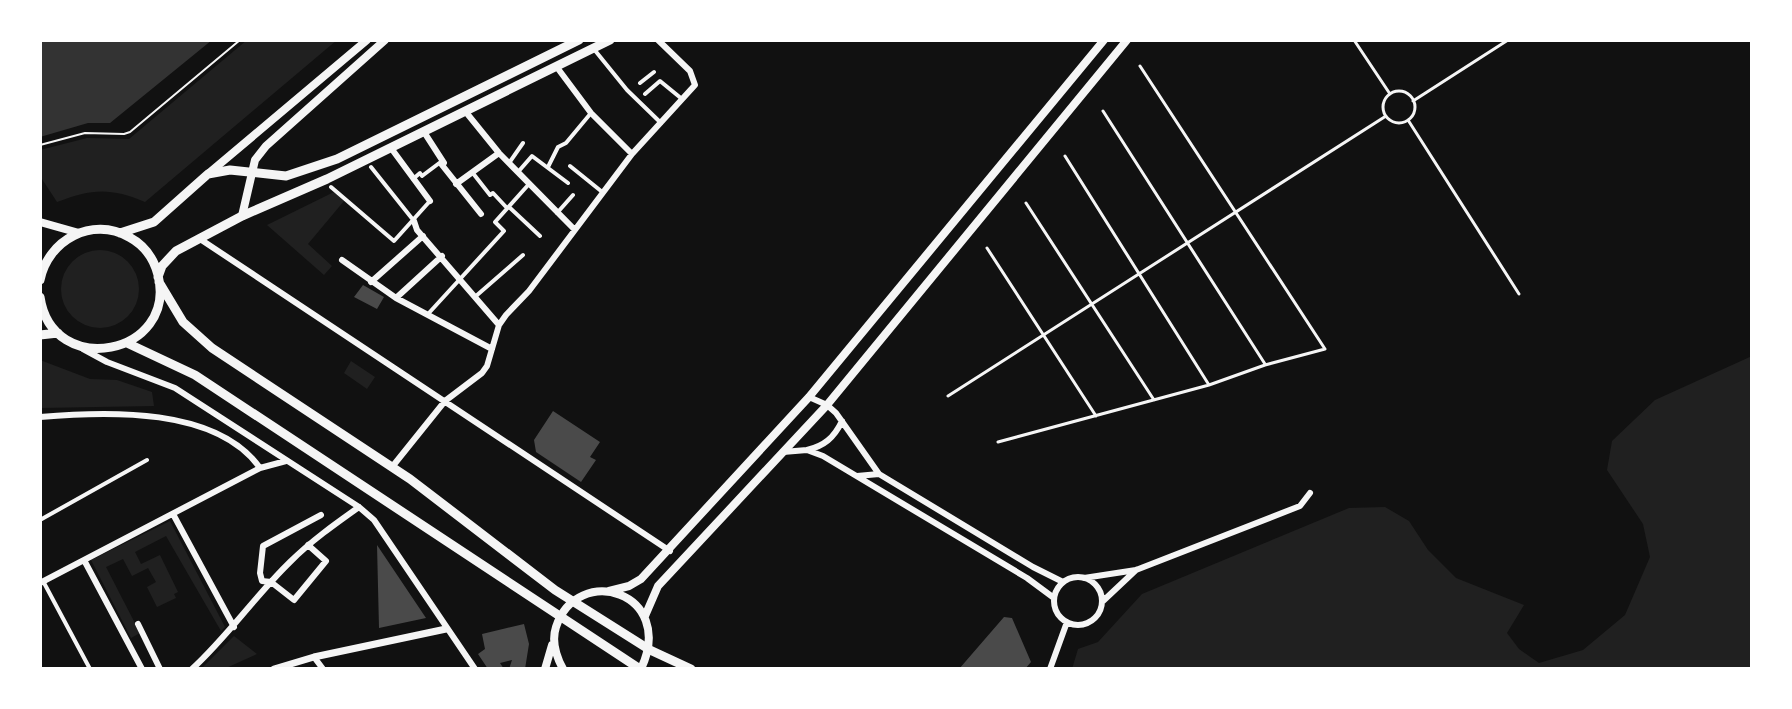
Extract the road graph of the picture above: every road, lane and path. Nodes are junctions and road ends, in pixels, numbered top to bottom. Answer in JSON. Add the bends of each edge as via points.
{"nodes":[{"id":1,"x":240,"y":40,"type":"edge"},
{"id":2,"x":367,"y":40,"type":"edge"},
{"id":3,"x":385,"y":40,"type":"edge"},
{"id":4,"x":579,"y":40,"type":"edge"},
{"id":5,"x":610,"y":40,"type":"edge"},
{"id":6,"x":658,"y":40,"type":"edge"},
{"id":7,"x":1104,"y":40,"type":"edge"},
{"id":8,"x":1127,"y":40,"type":"edge"},
{"id":9,"x":1354,"y":40,"type":"edge"},
{"id":10,"x":1508,"y":40,"type":"edge"},
{"id":11,"x":593,"y":48,"type":"junction"},
{"id":12,"x":556,"y":66,"type":"junction"},
{"id":13,"x":1140,"y":66,"type":"dead end"},
{"id":14,"x":654,"y":72,"type":"dead end"},
{"id":15,"x":647,"y":78,"type":"junction"},
{"id":16,"x":640,"y":83,"type":"dead end"},
{"id":17,"x":654,"y":87,"type":"junction"},
{"id":18,"x":645,"y":94,"type":"dead end"},
{"id":19,"x":1390,"y":94,"type":"junction"},
{"id":20,"x":682,"y":99,"type":"junction"},
{"id":21,"x":1413,"y":101,"type":"junction"},
{"id":22,"x":465,"y":111,"type":"junction"},
{"id":23,"x":1103,"y":111,"type":"dead end"},
{"id":24,"x":591,"y":113,"type":"junction"},
{"id":25,"x":1386,"y":116,"type":"junction"},
{"id":26,"x":1408,"y":120,"type":"junction"},
{"id":27,"x":661,"y":123,"type":"junction"},
{"id":28,"x":424,"y":132,"type":"junction"},
{"id":29,"x":523,"y":143,"type":"dead end"},
{"id":30,"x":40,"y":145,"type":"edge"},
{"id":31,"x":391,"y":148,"type":"junction"},
{"id":32,"x":499,"y":153,"type":"junction"},
{"id":33,"x":632,"y":154,"type":"junction"},
{"id":34,"x":1065,"y":156,"type":"dead end"},
{"id":35,"x":442,"y":160,"type":"junction"},
{"id":36,"x":509,"y":163,"type":"junction"},
{"id":37,"x":570,"y":166,"type":"dead end"},
{"id":38,"x":371,"y":167,"type":"dead end"},
{"id":39,"x":548,"y":167,"type":"junction"},
{"id":40,"x":472,"y":172,"type":"junction"},
{"id":41,"x":518,"y":172,"type":"junction"},
{"id":42,"x":251,"y":173,"type":"junction"},
{"id":43,"x":208,"y":174,"type":"junction"},
{"id":44,"x":413,"y":179,"type":"junction"},
{"id":45,"x":568,"y":183,"type":"dead end"},
{"id":46,"x":456,"y":184,"type":"junction"},
{"id":47,"x":529,"y":184,"type":"junction"},
{"id":48,"x":331,"y":187,"type":"dead end"},
{"id":49,"x":601,"y":191,"type":"junction"},
{"id":50,"x":573,"y":195,"type":"dead end"},
{"id":51,"x":430,"y":201,"type":"joint"},
{"id":52,"x":1026,"y":203,"type":"dead end"},
{"id":53,"x":508,"y":208,"type":"junction"},
{"id":54,"x":1236,"y":211,"type":"junction"},
{"id":55,"x":557,"y":213,"type":"junction"},
{"id":56,"x":481,"y":214,"type":"dead end"},
{"id":57,"x":242,"y":216,"type":"junction"},
{"id":58,"x":414,"y":221,"type":"junction"},
{"id":59,"x":40,"y":222,"type":"edge"},
{"id":60,"x":574,"y":229,"type":"junction"},
{"id":61,"x":79,"y":233,"type":"junction"},
{"id":62,"x":120,"y":233,"type":"junction"},
{"id":63,"x":423,"y":236,"type":"junction"},
{"id":64,"x":540,"y":236,"type":"dead end"},
{"id":65,"x":200,"y":239,"type":"junction"},
{"id":66,"x":1186,"y":243,"type":"junction"},
{"id":67,"x":987,"y":248,"type":"dead end"},
{"id":68,"x":523,"y":255,"type":"dead end"},
{"id":69,"x":442,"y":256,"type":"junction"},
{"id":70,"x":342,"y":260,"type":"dead end"},
{"id":71,"x":1139,"y":273,"type":"junction"},
{"id":72,"x":40,"y":275,"type":"edge"},
{"id":73,"x":461,"y":278,"type":"junction"},
{"id":74,"x":159,"y":279,"type":"junction"},
{"id":75,"x":371,"y":282,"type":"junction"},
{"id":76,"x":1519,"y":294,"type":"dead end"},
{"id":77,"x":476,"y":296,"type":"junction"},
{"id":78,"x":40,"y":297,"type":"edge"},
{"id":79,"x":396,"y":298,"type":"junction"},
{"id":80,"x":1091,"y":304,"type":"junction"},
{"id":81,"x":426,"y":315,"type":"junction"},
{"id":82,"x":499,"y":325,"type":"junction"},
{"id":83,"x":58,"y":333,"type":"junction"},
{"id":84,"x":40,"y":335,"type":"edge"},
{"id":85,"x":1043,"y":335,"type":"junction"},
{"id":86,"x":127,"y":343,"type":"junction"},
{"id":87,"x":76,"y":345,"type":"junction"},
{"id":88,"x":492,"y":349,"type":"junction"},
{"id":89,"x":1265,"y":365,"type":"junction"},
{"id":90,"x":1209,"y":385,"type":"junction"},
{"id":91,"x":948,"y":396,"type":"dead end"},
{"id":92,"x":809,"y":397,"type":"junction"},
{"id":93,"x":1154,"y":400,"type":"junction"},
{"id":94,"x":445,"y":401,"type":"junction"},
{"id":95,"x":827,"y":405,"type":"junction"},
{"id":96,"x":213,"y":412,"type":"junction"},
{"id":97,"x":1096,"y":416,"type":"junction"},
{"id":98,"x":40,"y":417,"type":"edge"},
{"id":99,"x":842,"y":421,"type":"junction"},
{"id":100,"x":216,"y":432,"type":"junction"},
{"id":101,"x":998,"y":442,"type":"dead end"},
{"id":102,"x":807,"y":450,"type":"junction"},
{"id":103,"x":783,"y":452,"type":"junction"},
{"id":104,"x":147,"y":460,"type":"dead end"},
{"id":105,"x":286,"y":461,"type":"junction"},
{"id":106,"x":392,"y":467,"type":"junction"},
{"id":107,"x":260,"y":468,"type":"junction"},
{"id":108,"x":879,"y":474,"type":"junction"},
{"id":109,"x":857,"y":476,"type":"junction"},
{"id":110,"x":1310,"y":493,"type":"dead end"},
{"id":111,"x":359,"y":507,"type":"junction"},
{"id":112,"x":173,"y":514,"type":"junction"},
{"id":113,"x":321,"y":515,"type":"dead end"},
{"id":114,"x":40,"y":520,"type":"edge"},
{"id":115,"x":308,"y":545,"type":"junction"},
{"id":116,"x":670,"y":551,"type":"junction"},
{"id":117,"x":84,"y":560,"type":"junction"},
{"id":118,"x":1136,"y":570,"type":"junction"},
{"id":119,"x":1084,"y":578,"type":"junction"},
{"id":120,"x":42,"y":582,"type":"edge"},
{"id":121,"x":271,"y":582,"type":"junction"},
{"id":122,"x":1063,"y":582,"type":"junction"},
{"id":123,"x":609,"y":591,"type":"junction"},
{"id":124,"x":1054,"y":598,"type":"junction"},
{"id":125,"x":573,"y":601,"type":"junction"},
{"id":126,"x":1102,"y":602,"type":"junction"},
{"id":127,"x":645,"y":616,"type":"junction"},
{"id":128,"x":559,"y":617,"type":"junction"},
{"id":129,"x":1067,"y":622,"type":"junction"},
{"id":130,"x":138,"y":624,"type":"dead end"},
{"id":131,"x":234,"y":627,"type":"junction"},
{"id":132,"x":446,"y":629,"type":"junction"},
{"id":133,"x":554,"y":641,"type":"junction"},
{"id":134,"x":650,"y":650,"type":"junction"},
{"id":135,"x":314,"y":657,"type":"junction"},
{"id":136,"x":194,"y":668,"type":"edge"},
{"id":137,"x":90,"y":669,"type":"edge"},
{"id":138,"x":142,"y":669,"type":"edge"},
{"id":139,"x":160,"y":669,"type":"edge"},
{"id":140,"x":274,"y":669,"type":"edge"},
{"id":141,"x":323,"y":669,"type":"edge"},
{"id":142,"x":475,"y":669,"type":"edge"},
{"id":143,"x":545,"y":669,"type":"edge"},
{"id":144,"x":563,"y":669,"type":"edge"},
{"id":145,"x":640,"y":669,"type":"edge"},
{"id":146,"x":691,"y":669,"type":"edge"},
{"id":147,"x":1050,"y":669,"type":"edge"}],
"edges":[{"from":1,"to":30,"type":"path","via":[[130,132],[85,133]]},
{"from":2,"to":43,"type":"main road"},
{"from":3,"to":42,"type":"main road","via":[[280,132],[255,160]]},
{"from":4,"to":42,"type":"main road","via":[[337,159],[286,176]]},
{"from":5,"to":11,"type":"main road"},
{"from":6,"to":20,"type":"street","via":[[690,71],[695,85]]},
{"from":7,"to":92,"type":"main road"},
{"from":8,"to":95,"type":"main road"},
{"from":9,"to":19,"type":"lane"},
{"from":10,"to":21,"type":"lane"},
{"from":11,"to":12,"type":"main road"},
{"from":11,"to":27,"type":"street"},
{"from":12,"to":22,"type":"main road"},
{"from":12,"to":24,"type":"street"},
{"from":13,"to":54,"type":"lane"},
{"from":14,"to":15,"type":"street"},
{"from":15,"to":16,"type":"street"},
{"from":15,"to":17,"type":"street"},
{"from":17,"to":18,"type":"street"},
{"from":17,"to":20,"type":"street","via":[[660,81]]},
{"from":19,"to":21,"type":"lane","via":[[1403,93]]},
{"from":19,"to":25,"type":"lane","via":[[1384,104]]},
{"from":20,"to":27,"type":"street"},
{"from":21,"to":26,"type":"lane"},
{"from":22,"to":28,"type":"main road"},
{"from":22,"to":32,"type":"street"},
{"from":23,"to":66,"type":"lane"},
{"from":24,"to":33,"type":"street"},
{"from":24,"to":39,"type":"street","via":[[558,147]]},
{"from":25,"to":26,"type":"lane","via":[[1396,123]]},
{"from":25,"to":54,"type":"lane"},
{"from":26,"to":76,"type":"lane"},
{"from":27,"to":33,"type":"street"},
{"from":28,"to":31,"type":"main road"},
{"from":28,"to":35,"type":"street"},
{"from":29,"to":36,"type":"street"},
{"from":31,"to":44,"type":"street"},
{"from":31,"to":57,"type":"main road"},
{"from":32,"to":36,"type":"street"},
{"from":32,"to":40,"type":"street"},
{"from":33,"to":49,"type":"street"},
{"from":34,"to":71,"type":"lane"},
{"from":35,"to":44,"type":"street"},
{"from":35,"to":46,"type":"street"},
{"from":36,"to":41,"type":"street"},
{"from":37,"to":49,"type":"street"},
{"from":38,"to":58,"type":"street"},
{"from":39,"to":41,"type":"street","via":[[532,156]]},
{"from":39,"to":45,"type":"street"},
{"from":40,"to":46,"type":"street"},
{"from":40,"to":53,"type":"street"},
{"from":41,"to":47,"type":"street"},
{"from":42,"to":43,"type":"main road"},
{"from":42,"to":57,"type":"main road"},
{"from":43,"to":62,"type":"main road","via":[[154,222]]},
{"from":44,"to":51,"type":"street"},
{"from":46,"to":56,"type":"street"},
{"from":47,"to":53,"type":"street"},
{"from":47,"to":55,"type":"street"},
{"from":48,"to":58,"type":"street","via":[[394,241]]},
{"from":49,"to":60,"type":"street"},
{"from":50,"to":55,"type":"street"},
{"from":51,"to":58,"type":"street"},
{"from":52,"to":80,"type":"lane"},
{"from":53,"to":64,"type":"street"},
{"from":53,"to":73,"type":"street","via":[[495,222],[504,231]]},
{"from":54,"to":66,"type":"lane"},
{"from":54,"to":89,"type":"lane","via":[[1325,349]]},
{"from":55,"to":60,"type":"street"},
{"from":57,"to":65,"type":"main road"},
{"from":58,"to":63,"type":"street"},
{"from":59,"to":61,"type":"main road"},
{"from":60,"to":82,"type":"street"},
{"from":61,"to":62,"type":"main road"},
{"from":61,"to":72,"type":"main road","via":[[58,245]]},
{"from":62,"to":74,"type":"main road","via":[[144,248]]},
{"from":63,"to":69,"type":"street"},
{"from":63,"to":75,"type":"street"},
{"from":65,"to":74,"type":"main road","via":[[171,256]]},
{"from":65,"to":94,"type":"street"},
{"from":66,"to":71,"type":"lane"},
{"from":66,"to":89,"type":"lane"},
{"from":67,"to":85,"type":"lane"},
{"from":68,"to":77,"type":"street"},
{"from":69,"to":73,"type":"street"},
{"from":69,"to":79,"type":"street"},
{"from":70,"to":75,"type":"street"},
{"from":71,"to":80,"type":"lane"},
{"from":71,"to":90,"type":"lane"},
{"from":73,"to":77,"type":"street"},
{"from":73,"to":81,"type":"street"},
{"from":74,"to":86,"type":"main road","via":[[155,313],[144,331]]},
{"from":74,"to":106,"type":"main road","via":[[183,322],[212,348]]},
{"from":75,"to":79,"type":"street"},
{"from":77,"to":82,"type":"street"},
{"from":78,"to":83,"type":"main road"},
{"from":79,"to":81,"type":"street"},
{"from":80,"to":85,"type":"lane"},
{"from":80,"to":93,"type":"lane"},
{"from":81,"to":88,"type":"street"},
{"from":82,"to":88,"type":"street"},
{"from":83,"to":84,"type":"main road"},
{"from":83,"to":87,"type":"main road"},
{"from":85,"to":91,"type":"lane"},
{"from":85,"to":97,"type":"lane"},
{"from":86,"to":87,"type":"main road","via":[[97,350]]},
{"from":86,"to":128,"type":"main road","via":[[195,375]]},
{"from":87,"to":96,"type":"street","via":[[158,380]]},
{"from":88,"to":94,"type":"street","via":[[482,373]]},
{"from":89,"to":90,"type":"lane"},
{"from":90,"to":93,"type":"lane"},
{"from":92,"to":95,"type":"street"},
{"from":92,"to":116,"type":"main road"},
{"from":93,"to":97,"type":"lane"},
{"from":94,"to":106,"type":"street"},
{"from":94,"to":116,"type":"street"},
{"from":95,"to":99,"type":"street"},
{"from":95,"to":103,"type":"main road"},
{"from":96,"to":100,"type":"street"},
{"from":96,"to":105,"type":"street"},
{"from":97,"to":101,"type":"lane"},
{"from":98,"to":100,"type":"street","via":[[168,418]]},
{"from":99,"to":102,"type":"street","via":[[822,446]]},
{"from":99,"to":108,"type":"street"},
{"from":100,"to":107,"type":"street"},
{"from":102,"to":103,"type":"street"},
{"from":102,"to":109,"type":"street"},
{"from":103,"to":127,"type":"main road","via":[[658,586]]},
{"from":104,"to":114,"type":"street"},
{"from":105,"to":107,"type":"street"},
{"from":105,"to":111,"type":"street"},
{"from":106,"to":125,"type":"main road"},
{"from":107,"to":112,"type":"street"},
{"from":108,"to":109,"type":"street"},
{"from":108,"to":122,"type":"street"},
{"from":109,"to":124,"type":"street"},
{"from":110,"to":118,"type":"street","via":[[1300,506]]},
{"from":111,"to":115,"type":"street"},
{"from":111,"to":132,"type":"street","via":[[374,520]]},
{"from":112,"to":117,"type":"street"},
{"from":112,"to":131,"type":"street"},
{"from":113,"to":121,"type":"street","via":[[263,546],[260,573],[262,581]]},
{"from":115,"to":121,"type":"street"},
{"from":115,"to":121,"type":"street","via":[[326,561],[294,600]]},
{"from":116,"to":123,"type":"main road","via":[[641,579]]},
{"from":117,"to":120,"type":"street"},
{"from":117,"to":138,"type":"street"},
{"from":118,"to":119,"type":"street"},
{"from":118,"to":126,"type":"street"},
{"from":119,"to":122,"type":"street"},
{"from":119,"to":126,"type":"street","via":[[1097,587]]},
{"from":120,"to":137,"type":"street"},
{"from":121,"to":131,"type":"street"},
{"from":122,"to":124,"type":"street"},
{"from":123,"to":125,"type":"main road"},
{"from":123,"to":127,"type":"main road","via":[[633,602]]},
{"from":124,"to":129,"type":"street","via":[[1057,612]]},
{"from":125,"to":128,"type":"main road"},
{"from":125,"to":134,"type":"main road"},
{"from":126,"to":129,"type":"street","via":[[1090,622]]},
{"from":127,"to":134,"type":"main road"},
{"from":128,"to":133,"type":"main road"},
{"from":128,"to":145,"type":"main road"},
{"from":129,"to":147,"type":"street"},
{"from":130,"to":139,"type":"street"},
{"from":131,"to":136,"type":"street"},
{"from":132,"to":135,"type":"street"},
{"from":132,"to":142,"type":"street"},
{"from":133,"to":143,"type":"main road"},
{"from":133,"to":144,"type":"main road"},
{"from":134,"to":145,"type":"main road"},
{"from":134,"to":146,"type":"main road"},
{"from":135,"to":140,"type":"street"},
{"from":135,"to":141,"type":"street"}]}
